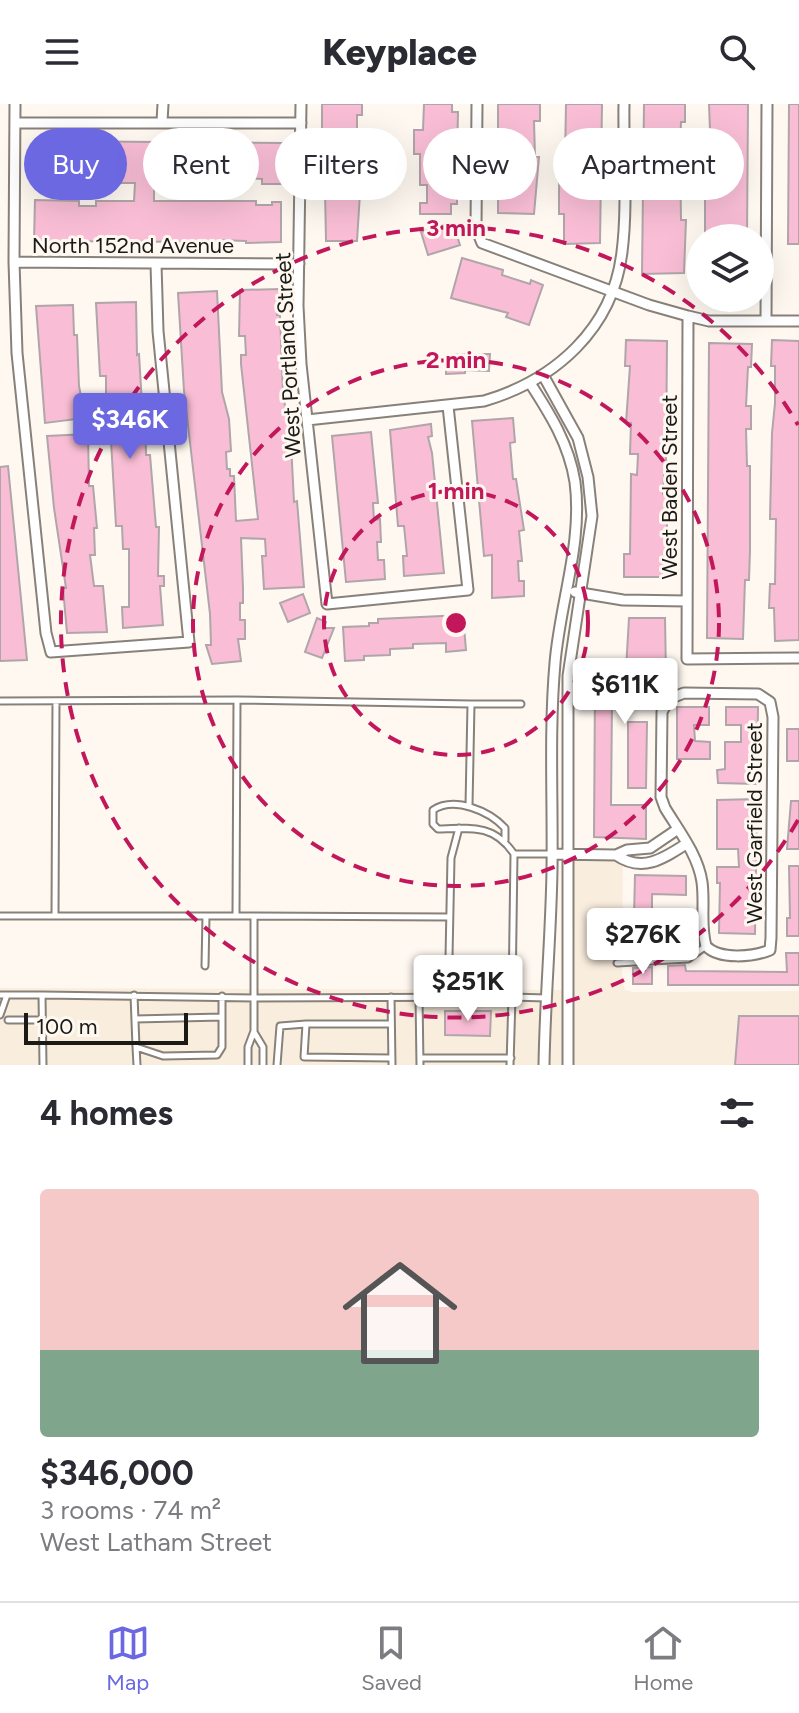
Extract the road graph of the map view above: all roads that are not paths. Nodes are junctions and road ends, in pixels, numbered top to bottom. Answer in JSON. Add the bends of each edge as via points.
{"nodes":[{"id":1,"x":15,"y":104,"type":"edge"},
{"id":2,"x":163,"y":104,"type":"edge"},
{"id":3,"x":301,"y":104,"type":"edge"},
{"id":4,"x":477,"y":104,"type":"edge"},
{"id":5,"x":624,"y":104,"type":"edge"},
{"id":6,"x":767,"y":104,"type":"edge"},
{"id":7,"x":162,"y":122,"type":"junction"},
{"id":8,"x":15,"y":123,"type":"junction"},
{"id":9,"x":301,"y":123,"type":"junction"},
{"id":10,"x":14,"y":262,"type":"junction"},
{"id":11,"x":156,"y":264,"type":"junction"},
{"id":12,"x":299,"y":264,"type":"junction"},
{"id":13,"x":613,"y":291,"type":"junction"},
{"id":14,"x":688,"y":316,"type":"junction"},
{"id":15,"x":766,"y":321,"type":"junction"},
{"id":16,"x":799,"y":321,"type":"edge"},
{"id":17,"x":543,"y":375,"type":"junction"},
{"id":18,"x":530,"y":383,"type":"junction"},
{"id":19,"x":448,"y":406,"type":"junction"},
{"id":20,"x":307,"y":420,"type":"junction"},
{"id":21,"x":566,"y":590,"type":"junction"},
{"id":22,"x":581,"y":593,"type":"junction"},
{"id":23,"x":687,"y":601,"type":"junction"},
{"id":24,"x":799,"y":658,"type":"edge"},
{"id":25,"x":237,"y":700,"type":"junction"},
{"id":26,"x":0,"y":701,"type":"edge"},
{"id":27,"x":56,"y":701,"type":"junction"},
{"id":28,"x":471,"y":704,"type":"junction"},
{"id":29,"x":521,"y":704,"type":"dead end"},
{"id":30,"x":469,"y":806,"type":"junction"},
{"id":31,"x":459,"y":828,"type":"junction"},
{"id":32,"x":678,"y":829,"type":"junction"},
{"id":33,"x":505,"y":840,"type":"junction"},
{"id":34,"x":686,"y":844,"type":"junction"},
{"id":35,"x":652,"y":846,"type":"junction"},
{"id":36,"x":514,"y":854,"type":"junction"},
{"id":37,"x":552,"y":854,"type":"junction"},
{"id":38,"x":568,"y":854,"type":"junction"},
{"id":39,"x":616,"y":855,"type":"junction"},
{"id":40,"x":658,"y":860,"type":"junction"},
{"id":41,"x":0,"y":916,"type":"edge"},
{"id":42,"x":55,"y":916,"type":"junction"},
{"id":43,"x":206,"y":916,"type":"junction"},
{"id":44,"x":236,"y":916,"type":"junction"},
{"id":45,"x":254,"y":916,"type":"junction"},
{"id":46,"x":449,"y":917,"type":"junction"},
{"id":47,"x":708,"y":948,"type":"junction"},
{"id":48,"x":617,"y":963,"type":"dead end"},
{"id":49,"x":494,"y":965,"type":"dead end"},
{"id":50,"x":205,"y":966,"type":"dead end"},
{"id":51,"x":4,"y":995,"type":"edge"},
{"id":52,"x":42,"y":995,"type":"junction"},
{"id":53,"x":134,"y":995,"type":"junction"},
{"id":54,"x":222,"y":996,"type":"junction"},
{"id":55,"x":391,"y":997,"type":"junction"},
{"id":56,"x":419,"y":997,"type":"junction"},
{"id":57,"x":512,"y":997,"type":"junction"},
{"id":58,"x":254,"y":998,"type":"junction"},
{"id":59,"x":547,"y":998,"type":"junction"},
{"id":60,"x":0,"y":1015,"type":"edge"},
{"id":61,"x":222,"y":1017,"type":"junction"},
{"id":62,"x":135,"y":1019,"type":"junction"},
{"id":63,"x":8,"y":1020,"type":"dead end"},
{"id":64,"x":42,"y":1020,"type":"junction"},
{"id":65,"x":306,"y":1024,"type":"junction"},
{"id":66,"x":391,"y":1024,"type":"junction"},
{"id":67,"x":254,"y":1031,"type":"junction"},
{"id":68,"x":136,"y":1047,"type":"junction"},
{"id":69,"x":217,"y":1055,"type":"junction"},
{"id":70,"x":392,"y":1061,"type":"edge"},
{"id":71,"x":420,"y":1061,"type":"edge"},
{"id":72,"x":434,"y":1061,"type":"edge"},
{"id":73,"x":369,"y":1062,"type":"edge"},
{"id":74,"x":451,"y":1062,"type":"edge"},
{"id":75,"x":467,"y":1062,"type":"edge"},
{"id":76,"x":484,"y":1062,"type":"edge"},
{"id":77,"x":510,"y":1062,"type":"edge"},
{"id":78,"x":43,"y":1065,"type":"edge"},
{"id":79,"x":137,"y":1065,"type":"edge"},
{"id":80,"x":217,"y":1065,"type":"edge"},
{"id":81,"x":248,"y":1065,"type":"edge"},
{"id":82,"x":263,"y":1065,"type":"edge"},
{"id":83,"x":277,"y":1065,"type":"edge"},
{"id":84,"x":544,"y":1065,"type":"edge"},
{"id":85,"x":568,"y":1065,"type":"edge"}],
"edges":[{"from":1,"to":8,"type":"street"},
{"from":2,"to":7,"type":"street"},
{"from":3,"to":9,"type":"street","name":"West Portland Street"},
{"from":4,"to":13,"type":"street","via":[[476,228],[482,243]]},
{"from":5,"to":13,"type":"street","via":[[622,253]]},
{"from":6,"to":15,"type":"street"},
{"from":7,"to":8,"type":"street"},
{"from":7,"to":9,"type":"street"},
{"from":8,"to":10,"type":"street"},
{"from":9,"to":12,"type":"street","name":"West Portland Street"},
{"from":10,"to":11,"type":"street","name":"North 152nd Avenue"},
{"from":10,"to":11,"type":"street","via":[[17,353],[51,652],[189,642]]},
{"from":11,"to":12,"type":"street","name":"North 152nd Avenue"},
{"from":12,"to":20,"type":"street","name":"West Portland Street"},
{"from":13,"to":14,"type":"street"},
{"from":13,"to":17,"type":"street","via":[[583,342]]},
{"from":14,"to":15,"type":"street"},
{"from":14,"to":23,"type":"street","name":"West Baden Street"},
{"from":15,"to":16,"type":"street"},
{"from":17,"to":18,"type":"street"},
{"from":17,"to":22,"type":"street","via":[[578,438],[590,490],[591,528]]},
{"from":18,"to":19,"type":"street","via":[[494,398]]},
{"from":18,"to":21,"type":"street","via":[[562,436],[574,480],[577,529]]},
{"from":19,"to":20,"type":"street"},
{"from":19,"to":20,"type":"street","name":"West Portland Street","via":[[468,590],[327,604]]},
{"from":21,"to":22,"type":"street"},
{"from":21,"to":37,"type":"street","via":[[554,673]]},
{"from":22,"to":23,"type":"street"},
{"from":22,"to":38,"type":"street","via":[[568,676]]},
{"from":23,"to":24,"type":"street","name":"West Baden Street","via":[[687,659]]},
{"from":25,"to":27,"type":"lane"},
{"from":25,"to":28,"type":"lane"},
{"from":25,"to":44,"type":"lane"},
{"from":26,"to":27,"type":"lane"},
{"from":27,"to":42,"type":"lane"},
{"from":28,"to":29,"type":"lane"},
{"from":28,"to":30,"type":"lane"},
{"from":30,"to":31,"type":"lane","via":[[433,810],[438,829]]},
{"from":30,"to":33,"type":"lane","via":[[496,819],[505,828]]},
{"from":31,"to":33,"type":"lane","via":[[488,830]]},
{"from":31,"to":46,"type":"lane","via":[[451,858]]},
{"from":32,"to":34,"type":"street"},
{"from":32,"to":35,"type":"street"},
{"from":32,"to":47,"type":"street","name":"West Garfield Street","via":[[661,797],[662,712],[669,699],[684,693],[766,698],[773,717],[770,950],[717,954]]},
{"from":33,"to":36,"type":"lane"},
{"from":34,"to":40,"type":"street"},
{"from":34,"to":47,"type":"street","via":[[701,878],[702,931]]},
{"from":35,"to":39,"type":"street"},
{"from":35,"to":40,"type":"street"},
{"from":36,"to":37,"type":"lane"},
{"from":36,"to":57,"type":"lane"},
{"from":37,"to":38,"type":"street"},
{"from":37,"to":59,"type":"street"},
{"from":38,"to":39,"type":"street"},
{"from":38,"to":85,"type":"street"},
{"from":39,"to":40,"type":"street","via":[[628,863]]},
{"from":41,"to":42,"type":"lane"},
{"from":42,"to":43,"type":"lane"},
{"from":43,"to":44,"type":"lane"},
{"from":43,"to":50,"type":"lane"},
{"from":44,"to":45,"type":"lane"},
{"from":45,"to":46,"type":"lane"},
{"from":45,"to":58,"type":"lane"},
{"from":46,"to":49,"type":"lane","via":[[449,957],[457,965]]},
{"from":47,"to":48,"type":"lane","via":[[688,959]]},
{"from":51,"to":52,"type":"lane"},
{"from":51,"to":60,"type":"lane"},
{"from":52,"to":53,"type":"lane"},
{"from":52,"to":64,"type":"lane"},
{"from":53,"to":54,"type":"lane"},
{"from":53,"to":62,"type":"lane"},
{"from":54,"to":58,"type":"lane"},
{"from":54,"to":61,"type":"lane"},
{"from":55,"to":56,"type":"lane"},
{"from":55,"to":58,"type":"lane"},
{"from":55,"to":66,"type":"lane"},
{"from":56,"to":57,"type":"lane"},
{"from":56,"to":71,"type":"lane"},
{"from":57,"to":59,"type":"lane"},
{"from":57,"to":77,"type":"lane"},
{"from":58,"to":67,"type":"lane"},
{"from":59,"to":84,"type":"street"},
{"from":61,"to":62,"type":"lane"},
{"from":61,"to":69,"type":"lane"},
{"from":62,"to":68,"type":"lane"},
{"from":63,"to":64,"type":"lane"},
{"from":64,"to":78,"type":"lane"},
{"from":65,"to":66,"type":"lane"},
{"from":65,"to":73,"type":"lane","via":[[304,1057]]},
{"from":65,"to":83,"type":"lane","via":[[280,1026]]},
{"from":66,"to":70,"type":"lane"},
{"from":67,"to":81,"type":"lane"},
{"from":67,"to":82,"type":"lane","via":[[263,1047]]},
{"from":68,"to":69,"type":"lane","via":[[163,1056]]},
{"from":68,"to":79,"type":"lane"},
{"from":69,"to":80,"type":"lane"},
{"from":70,"to":73,"type":"lane"},
{"from":71,"to":72,"type":"lane"},
{"from":72,"to":74,"type":"lane"},
{"from":74,"to":75,"type":"lane"},
{"from":75,"to":76,"type":"lane"},
{"from":76,"to":77,"type":"lane"}]}
